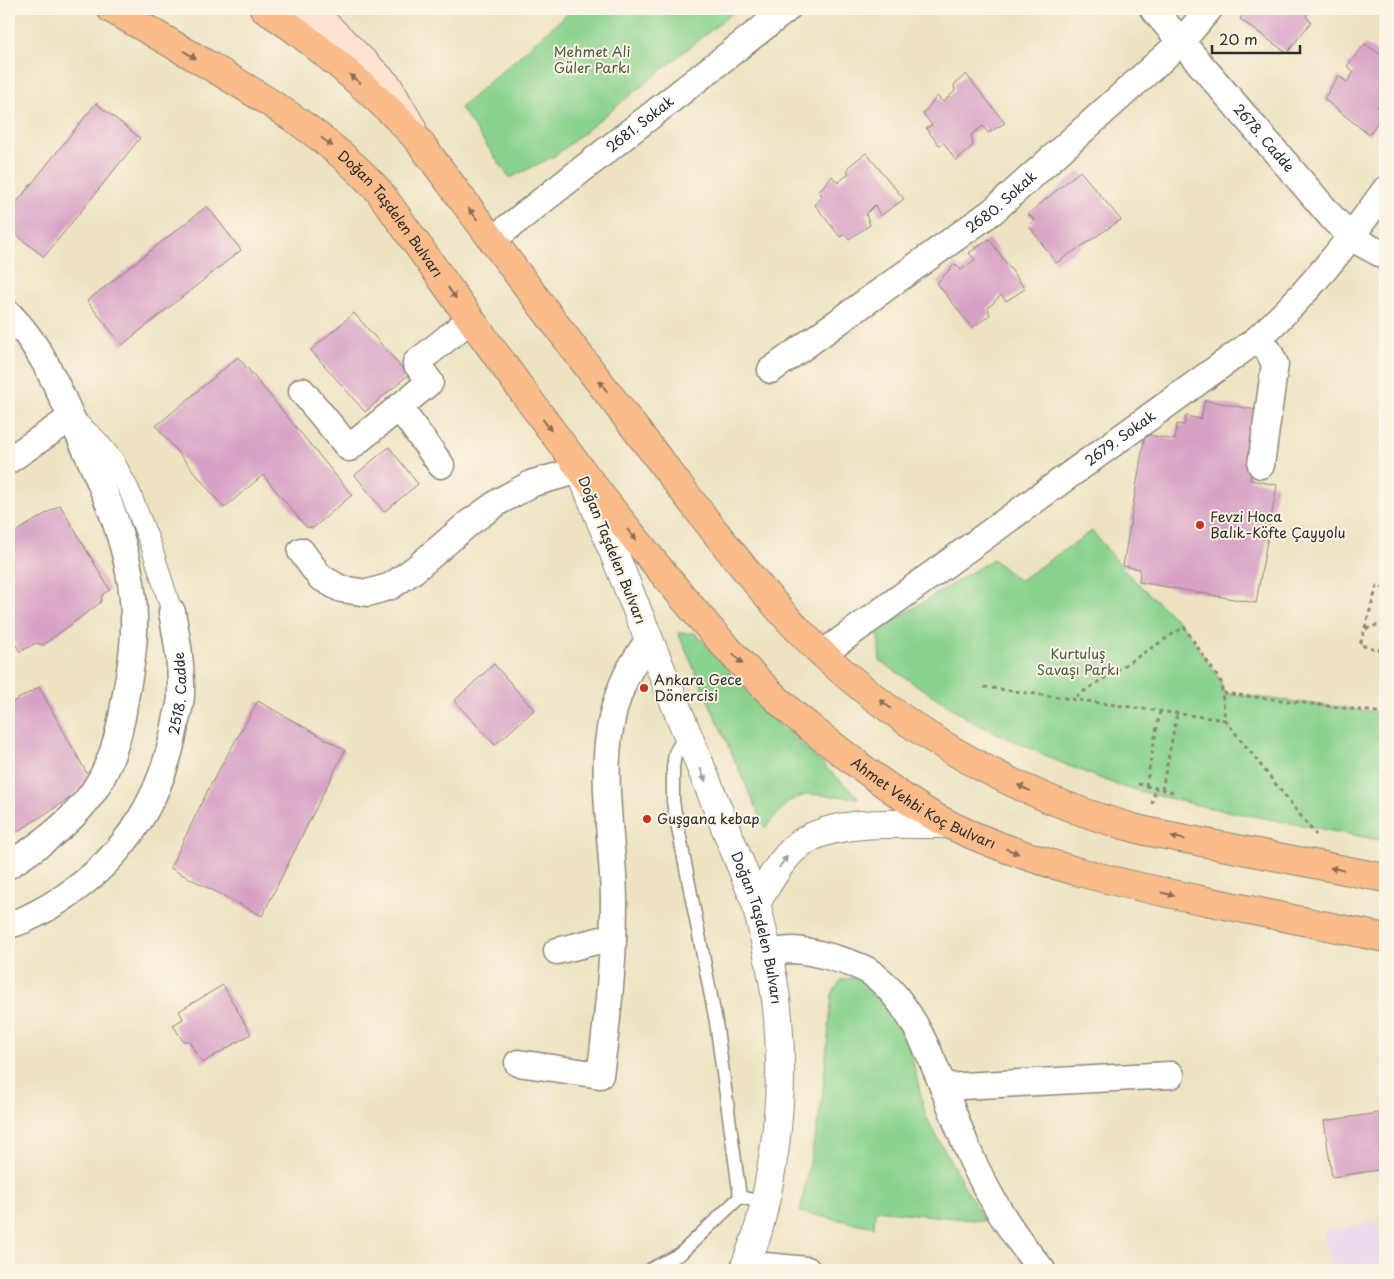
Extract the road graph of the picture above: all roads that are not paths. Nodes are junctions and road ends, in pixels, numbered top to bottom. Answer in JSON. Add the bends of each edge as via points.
{"nodes":[{"id":1,"x":111,"y":9,"type":"edge"},
{"id":2,"x":264,"y":9,"type":"edge"},
{"id":3,"x":310,"y":9,"type":"edge"},
{"id":4,"x":787,"y":9,"type":"edge"},
{"id":5,"x":1153,"y":9,"type":"edge"},
{"id":6,"x":1208,"y":9,"type":"edge"},
{"id":7,"x":151,"y":19,"type":"edge"},
{"id":8,"x":1181,"y":42,"type":"junction"},
{"id":9,"x":418,"y":140,"type":"junction"},
{"id":10,"x":1385,"y":190,"type":"edge"},
{"id":11,"x":1352,"y":237,"type":"junction"},
{"id":12,"x":492,"y":240,"type":"junction"},
{"id":13,"x":1385,"y":256,"type":"edge"},
{"id":14,"x":9,"y":314,"type":"edge"},
{"id":15,"x":471,"y":319,"type":"junction"},
{"id":16,"x":1256,"y":340,"type":"junction"},
{"id":17,"x":771,"y":370,"type":"dead end"},
{"id":18,"x":302,"y":391,"type":"dead end"},
{"id":19,"x":399,"y":407,"type":"junction"},
{"id":20,"x":71,"y":418,"type":"junction"},
{"id":21,"x":9,"y":460,"type":"edge"},
{"id":22,"x":441,"y":465,"type":"dead end"},
{"id":23,"x":1261,"y":465,"type":"dead end"},
{"id":24,"x":580,"y":470,"type":"junction"},
{"id":25,"x":301,"y":551,"type":"dead end"},
{"id":26,"x":172,"y":612,"type":"joint"},
{"id":27,"x":648,"y":640,"type":"junction"},
{"id":28,"x":822,"y":654,"type":"junction"},
{"id":29,"x":686,"y":732,"type":"junction"},
{"id":30,"x":948,"y":824,"type":"junction"},
{"id":31,"x":9,"y":865,"type":"edge"},
{"id":32,"x":1385,"y":878,"type":"edge"},
{"id":33,"x":756,"y":902,"type":"junction"},
{"id":34,"x":9,"y":925,"type":"edge"},
{"id":35,"x":613,"y":937,"type":"junction"},
{"id":36,"x":1385,"y":938,"type":"edge"},
{"id":37,"x":557,"y":951,"type":"dead end"},
{"id":38,"x":768,"y":955,"type":"junction"},
{"id":39,"x":518,"y":1063,"type":"dead end"},
{"id":40,"x":1171,"y":1075,"type":"dead end"},
{"id":41,"x":943,"y":1086,"type":"junction"},
{"id":42,"x":752,"y":1200,"type":"junction"},
{"id":43,"x":745,"y":1267,"type":"edge"},
{"id":44,"x":649,"y":1270,"type":"edge"},
{"id":45,"x":807,"y":1270,"type":"edge"},
{"id":46,"x":1042,"y":1270,"type":"edge"}],
"edges":[{"from":1,"to":7,"type":"main road","name":"Doğan Taşdelen Bulvarı"},
{"from":9,"to":2,"type":"main road","one_way":true,"via":[[364,86],[296,30]]},
{"from":3,"to":9,"type":"main road","via":[[388,86]]},
{"from":4,"to":12,"type":"street","name":"2681. Sokak"},
{"from":5,"to":8,"type":"street","name":"2678. Cadde"},
{"from":6,"to":8,"type":"street","name":"2680. Sokak"},
{"from":7,"to":15,"type":"main road","name":"Doğan Taşdelen Bulvarı","one_way":true,"via":[[274,104],[359,169],[378,190]]},
{"from":8,"to":11,"type":"street","name":"2678. Cadde"},
{"from":8,"to":17,"type":"street","name":"2680. Sokak","via":[[993,212]]},
{"from":12,"to":9,"type":"main road","one_way":true},
{"from":10,"to":11,"type":"street","name":"2679. Sokak"},
{"from":11,"to":13,"type":"street","name":"2678. Cadde"},
{"from":11,"to":16,"type":"street","name":"2679. Sokak","via":[[1304,294]]},
{"from":28,"to":12,"type":"main road","one_way":true,"via":[[754,582]]},
{"from":14,"to":20,"type":"street","name":"2518. Cadde","via":[[33,344]]},
{"from":15,"to":19,"type":"street","via":[[416,363],[430,382]]},
{"from":15,"to":24,"type":"main road","name":"Doğan Taşdelen Bulvarı","one_way":true},
{"from":16,"to":23,"type":"street","via":[[1268,350],[1275,364]]},
{"from":16,"to":28,"type":"street","name":"2679. Sokak"},
{"from":18,"to":19,"type":"street","via":[[348,448]]},
{"from":19,"to":22,"type":"street"},
{"from":20,"to":21,"type":"street"},
{"from":20,"to":26,"type":"street","name":"2518. Cadde","via":[[94,437],[114,461],[142,521]]},
{"from":20,"to":31,"type":"street","name":"2518. Cadde","via":[[109,505],[130,578],[134,617],[128,683],[117,740],[106,770],[88,800],[67,822]]},
{"from":24,"to":25,"type":"street","via":[[533,483],[500,501],[399,581],[368,594],[341,589],[320,577]]},
{"from":24,"to":27,"type":"street","name":"Doğan Taşdelen Bulvarı"},
{"from":24,"to":30,"type":"main road","name":"Ahmet Vehbi Koç Bulvarı","one_way":true,"via":[[702,620],[790,711],[879,779]]},
{"from":26,"to":34,"type":"street","name":"2518. Cadde","via":[[179,652],[181,696],[162,778],[143,817],[114,856],[83,885],[49,908]]},
{"from":27,"to":29,"type":"street","name":"Doğan Taşdelen Bulvarı"},
{"from":27,"to":35,"type":"street","via":[[625,678],[611,719],[605,762],[612,857]]},
{"from":32,"to":28,"type":"main road","one_way":true,"via":[[1145,831],[1061,804],[982,768],[947,747],[892,710]]},
{"from":29,"to":33,"type":"street","name":"Doğan Taşdelen Bulvarı","one_way":true},
{"from":29,"to":42,"type":"lane","via":[[675,753],[673,802]]},
{"from":33,"to":30,"type":"street","one_way":true,"via":[[785,859],[813,835],[866,825]]},
{"from":30,"to":36,"type":"main road","name":"Ahmet Vehbi Koç Bulvarı","one_way":true,"via":[[1036,860],[1101,879]]},
{"from":33,"to":38,"type":"street","name":"Doğan Taşdelen Bulvarı"},
{"from":35,"to":37,"type":"street"},
{"from":35,"to":39,"type":"street","via":[[600,1075]]},
{"from":38,"to":41,"type":"street","via":[[777,951],[805,951],[869,971],[892,992],[910,1018]]},
{"from":38,"to":42,"type":"street","name":"Doğan Taşdelen Bulvarı","via":[[778,1018],[779,1105],[771,1165]]},
{"from":40,"to":41,"type":"street"},
{"from":41,"to":46,"type":"street","via":[[988,1194],[1008,1227]]},
{"from":42,"to":43,"type":"street","name":"Doğan Taşdelen Bulvarı","via":[[757,1232]]},
{"from":42,"to":44,"type":"lane","via":[[680,1254]]},
{"from":43,"to":45,"type":"street"}]}
